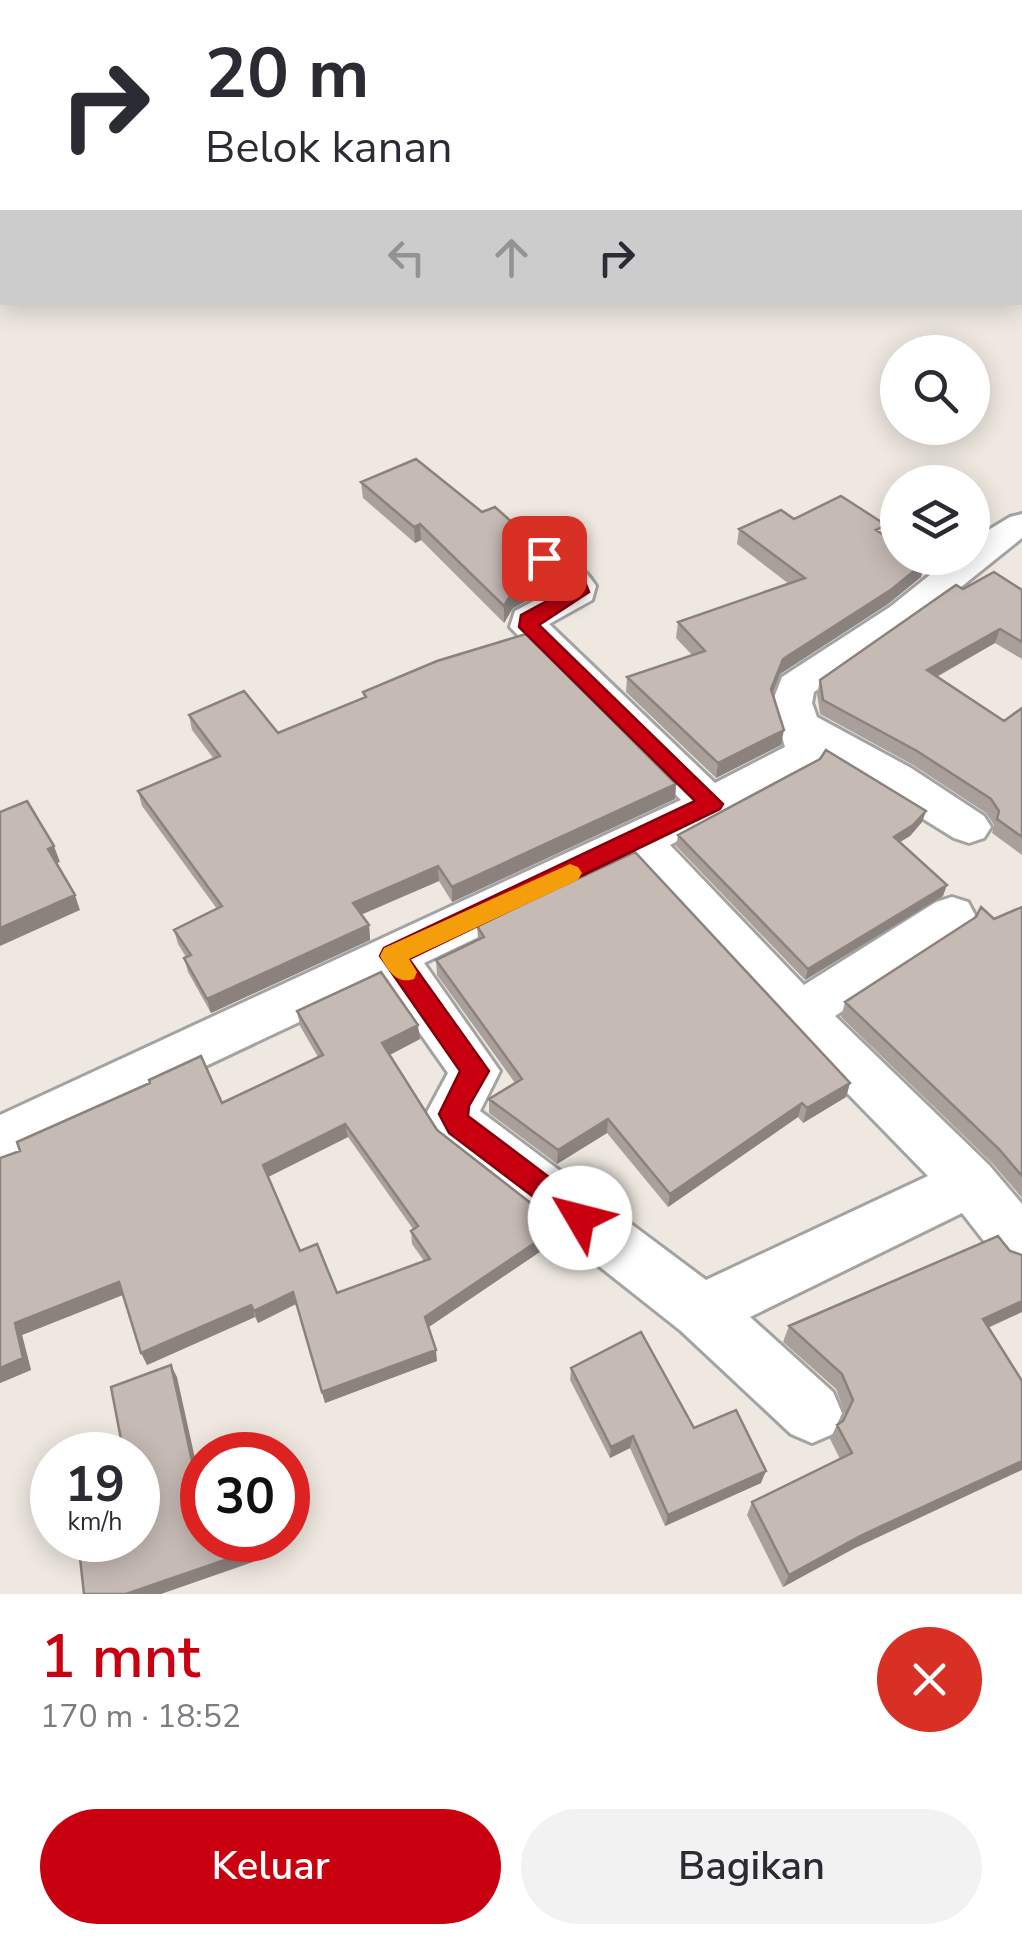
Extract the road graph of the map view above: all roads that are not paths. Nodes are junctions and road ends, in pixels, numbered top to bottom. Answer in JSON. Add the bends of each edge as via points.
{"nodes":[{"id":1,"x":1022,"y":524,"type":"edge"},
{"id":2,"x":544,"y":558,"type":"edge"},
{"id":3,"x":803,"y":726,"type":"junction"},
{"id":4,"x":712,"y":804,"type":"junction"},
{"id":5,"x":968,"y":827,"type":"dead end"},
{"id":6,"x":640,"y":841,"type":"junction"},
{"id":7,"x":952,"y":915,"type":"dead end"},
{"id":8,"x":392,"y":956,"type":"junction"},
{"id":9,"x":800,"y":1013,"type":"junction"},
{"id":10,"x":0,"y":1140,"type":"edge"},
{"id":11,"x":970,"y":1182,"type":"junction"},
{"id":12,"x":1022,"y":1246,"type":"edge"},
{"id":13,"x":702,"y":1311,"type":"junction"},
{"id":14,"x":812,"y":1412,"type":"dead end"}],
"edges":[{"from":1,"to":3,"type":"street","via":[[796,686],[792,703]]},
{"from":2,"to":4,"type":"street","via":[[579,592],[528,620],[529,627]]},
{"from":3,"to":4,"type":"street","via":[[807,744],[801,757]]},
{"from":3,"to":5,"type":"street"},
{"from":4,"to":6,"type":"street"},
{"from":6,"to":8,"type":"street"},
{"from":6,"to":9,"type":"street"},
{"from":7,"to":9,"type":"street"},
{"from":8,"to":10,"type":"street"},
{"from":8,"to":13,"type":"street","via":[[475,1071],[452,1114],[458,1125]]},
{"from":9,"to":11,"type":"street"},
{"from":11,"to":12,"type":"street"},
{"from":11,"to":13,"type":"street"},
{"from":13,"to":14,"type":"street"}]}
